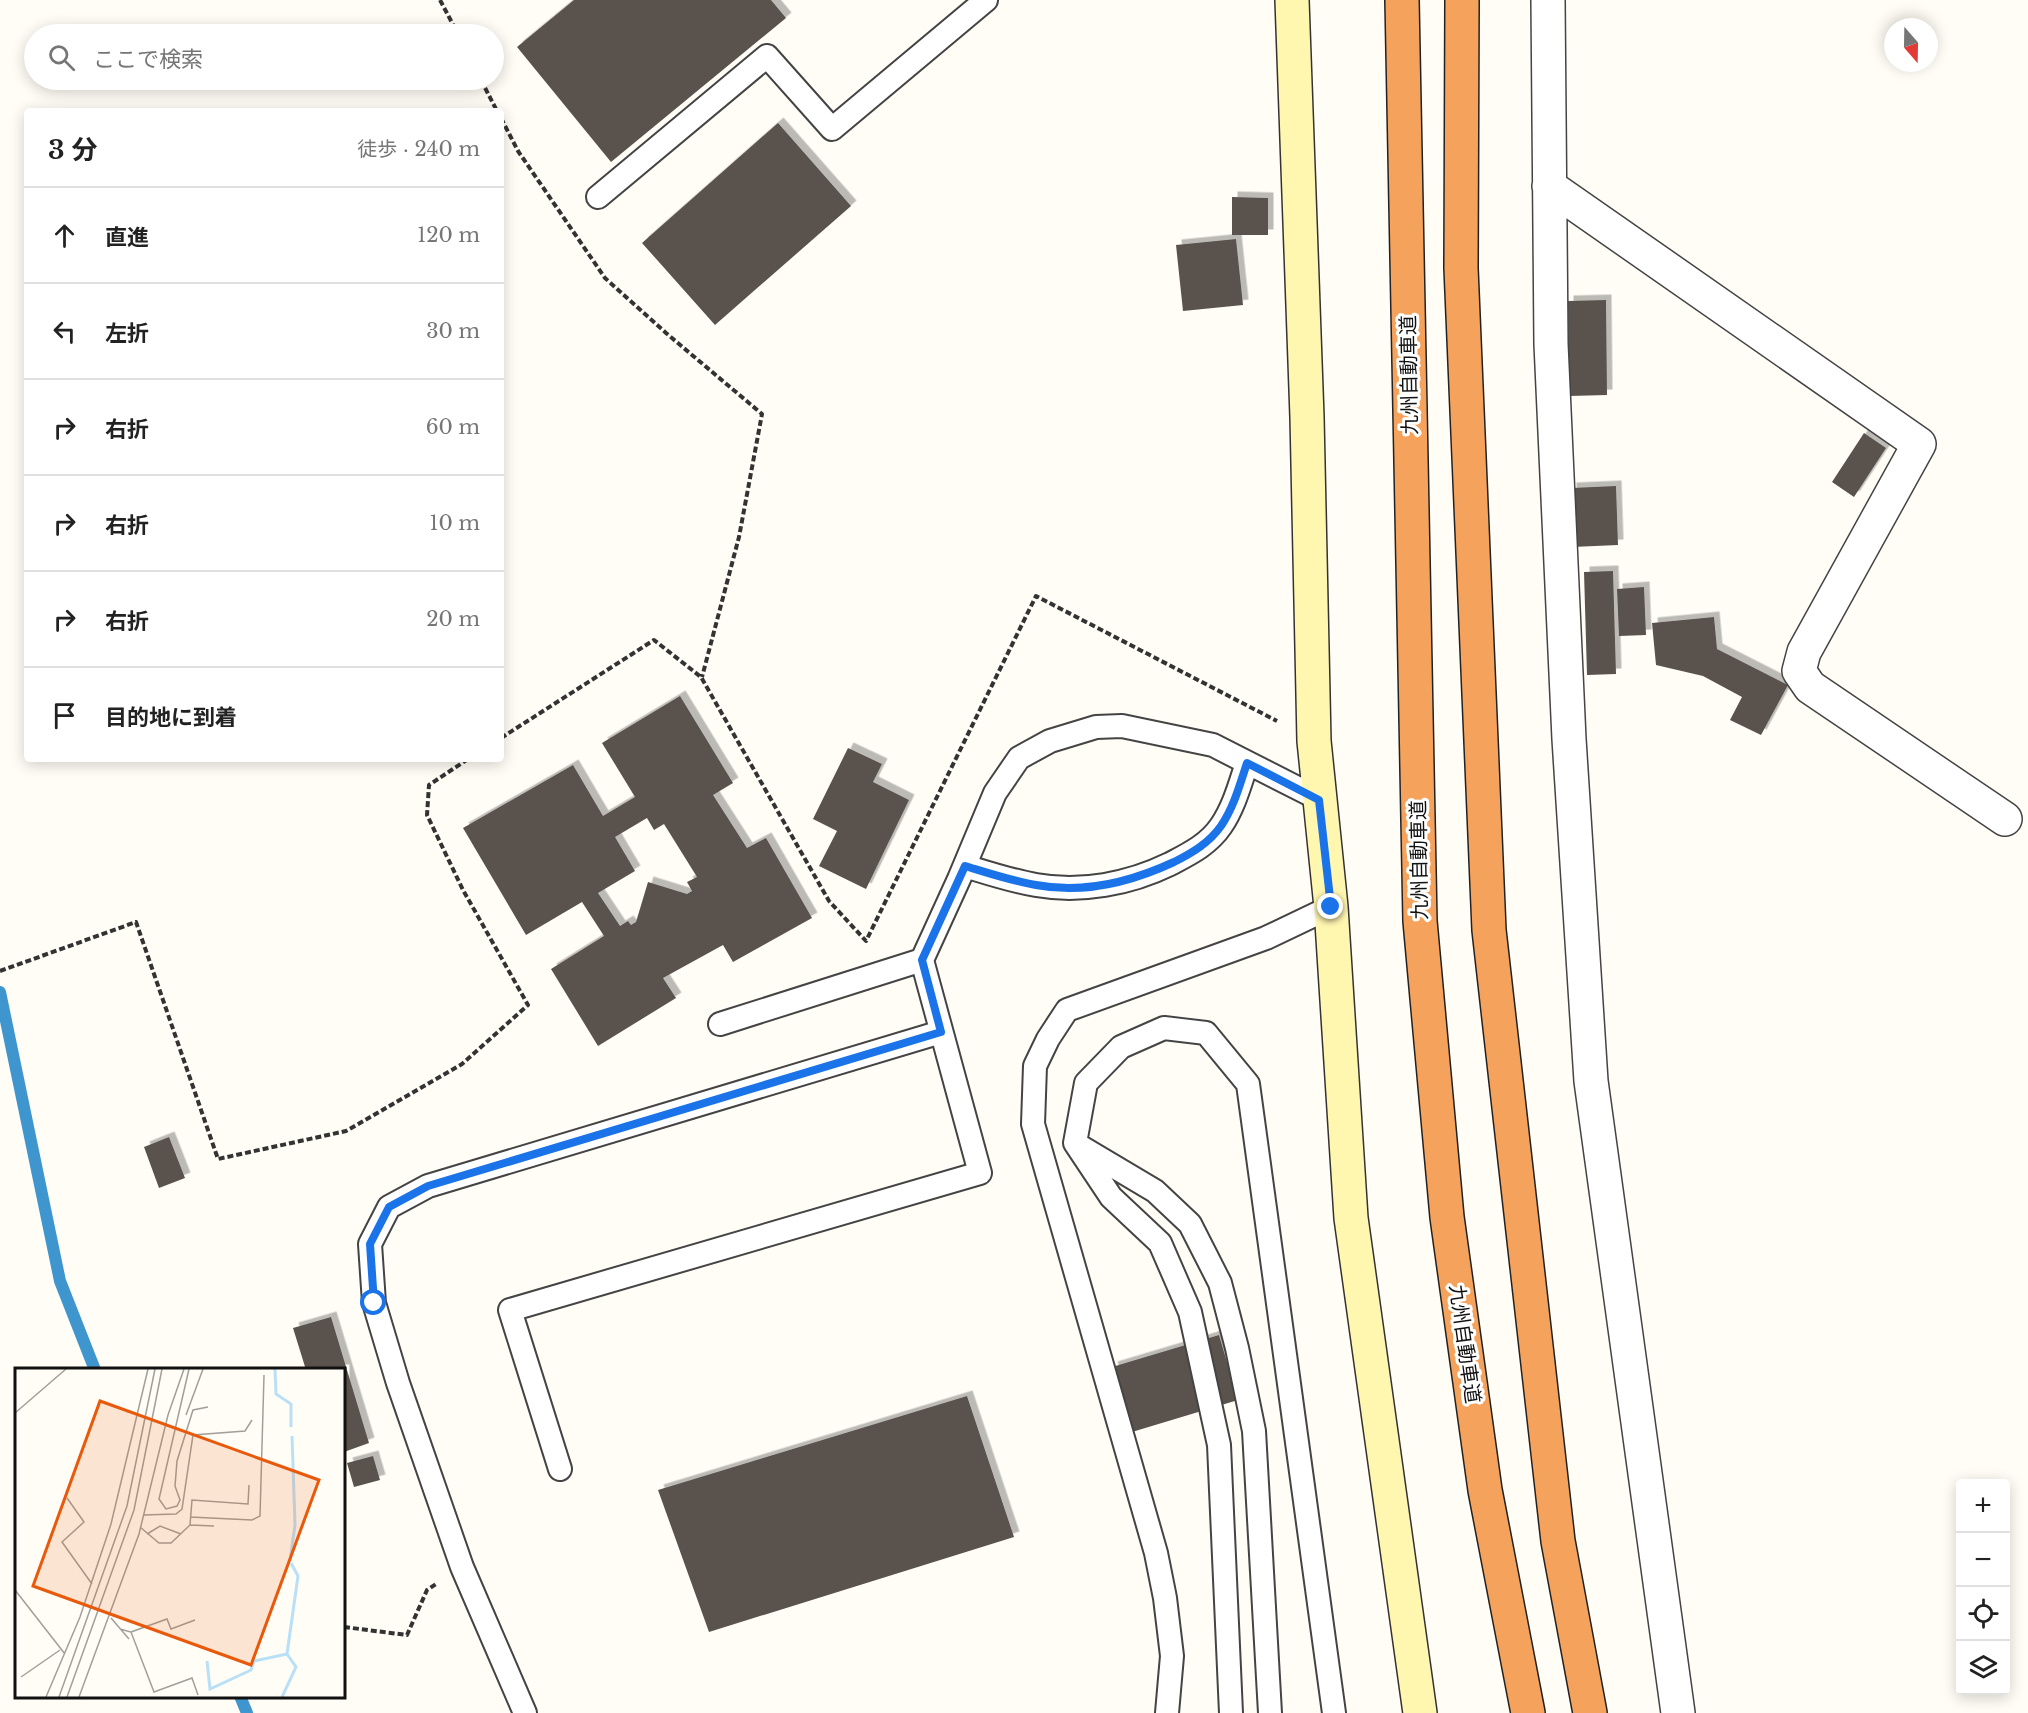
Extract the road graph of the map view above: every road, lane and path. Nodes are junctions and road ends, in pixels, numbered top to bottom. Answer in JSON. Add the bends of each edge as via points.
{"nodes":[{"id":1,"x":440,"y":0,"type":"edge"},
{"id":2,"x":986,"y":0,"type":"edge"},
{"id":3,"x":1292,"y":0,"type":"edge"},
{"id":4,"x":1402,"y":0,"type":"edge"},
{"id":5,"x":1462,"y":0,"type":"edge"},
{"id":6,"x":1548,"y":0,"type":"edge"},
{"id":7,"x":453,"y":24,"type":"edge"},
{"id":8,"x":486,"y":90,"type":"edge"},
{"id":9,"x":495,"y":108,"type":"edge"},
{"id":10,"x":504,"y":124,"type":"edge"},
{"id":11,"x":1549,"y":186,"type":"junction"},
{"id":12,"x":598,"y":197,"type":"dead end"},
{"id":13,"x":702,"y":677,"type":"junction"},
{"id":14,"x":504,"y":736,"type":"edge"},
{"id":15,"x":1314,"y":741,"type":"junction"},
{"id":16,"x":464,"y":762,"type":"edge"},
{"id":17,"x":1247,"y":763,"type":"junction"},
{"id":18,"x":1319,"y":800,"type":"junction"},
{"id":19,"x":2005,"y":819,"type":"dead end"},
{"id":20,"x":965,"y":866,"type":"junction"},
{"id":21,"x":1331,"y":907,"type":"junction"},
{"id":22,"x":922,"y":960,"type":"junction"},
{"id":23,"x":0,"y":971,"type":"edge"},
{"id":24,"x":720,"y":1024,"type":"dead end"},
{"id":25,"x":941,"y":1032,"type":"junction"},
{"id":26,"x":1075,"y":1143,"type":"junction"},
{"id":27,"x":560,"y":1469,"type":"dead end"},
{"id":28,"x":462,"y":1566,"type":"junction"},
{"id":29,"x":345,"y":1627,"type":"edge"},
{"id":30,"x":525,"y":1713,"type":"edge"},
{"id":31,"x":1167,"y":1713,"type":"edge"},
{"id":32,"x":1231,"y":1713,"type":"edge"},
{"id":33,"x":1270,"y":1713,"type":"edge"},
{"id":34,"x":1334,"y":1713,"type":"edge"},
{"id":35,"x":1420,"y":1713,"type":"edge"},
{"id":36,"x":1528,"y":1713,"type":"edge"},
{"id":37,"x":1590,"y":1713,"type":"edge"},
{"id":38,"x":1678,"y":1713,"type":"edge"}],
"edges":[{"from":1,"to":7,"type":"path"},
{"from":2,"to":12,"type":"lane","via":[[832,129],[767,56]]},
{"from":3,"to":15,"type":"street"},
{"from":4,"to":36,"type":"highway","name":"九州自動車道","via":[[1419,921],[1449,1228],[1485,1490]]},
{"from":5,"to":37,"type":"highway","via":[[1461,268],[1489,930],[1558,1541]]},
{"from":6,"to":11,"type":"street"},
{"from":8,"to":9,"type":"path"},
{"from":10,"to":13,"type":"path","via":[[518,151],[605,278],[762,414],[739,537]]},
{"from":11,"to":19,"type":"street","via":[[1919,444],[1804,652],[1799,671],[1810,687]]},
{"from":11,"to":38,"type":"street","via":[[1551,344],[1591,1082]]},
{"from":13,"to":14,"type":"path","via":[[654,640]]},
{"from":13,"to":15,"type":"path","via":[[829,901],[866,941],[1036,596]]},
{"from":15,"to":18,"type":"street"},
{"from":16,"to":23,"type":"path","via":[[429,785],[427,815],[463,890],[528,1005],[462,1064],[346,1131],[218,1159],[136,922]]},
{"from":17,"to":18,"type":"lane"},
{"from":17,"to":20,"type":"lane","via":[[1221,827],[1198,850],[1160,868],[1123,881],[1081,889],[1037,885]]},
{"from":17,"to":20,"type":"lane","via":[[1213,745],[1122,726],[1096,728],[1050,741],[1018,758],[995,793]]},
{"from":18,"to":21,"type":"street"},
{"from":20,"to":22,"type":"lane"},
{"from":21,"to":31,"type":"lane","via":[[1266,938],[1067,1011],[1035,1066],[1033,1124],[1166,1598],[1172,1656]]},
{"from":21,"to":35,"type":"street","via":[[1351,1218]]},
{"from":22,"to":24,"type":"lane"},
{"from":22,"to":25,"type":"lane"},
{"from":25,"to":27,"type":"lane","via":[[980,1173],[510,1310]]},
{"from":25,"to":28,"type":"lane","via":[[428,1186],[389,1207],[370,1244],[374,1303]]},
{"from":26,"to":32,"type":"lane","via":[[1111,1197],[1160,1243],[1190,1312],[1219,1445]]},
{"from":26,"to":33,"type":"lane","via":[[1155,1191],[1190,1224],[1220,1283],[1254,1431]]},
{"from":26,"to":34,"type":"lane","via":[[1086,1083],[1120,1047],[1164,1028],[1206,1033],[1248,1084]]},
{"from":28,"to":29,"type":"path","via":[[427,1590],[407,1635]]},
{"from":28,"to":30,"type":"lane"}]}
